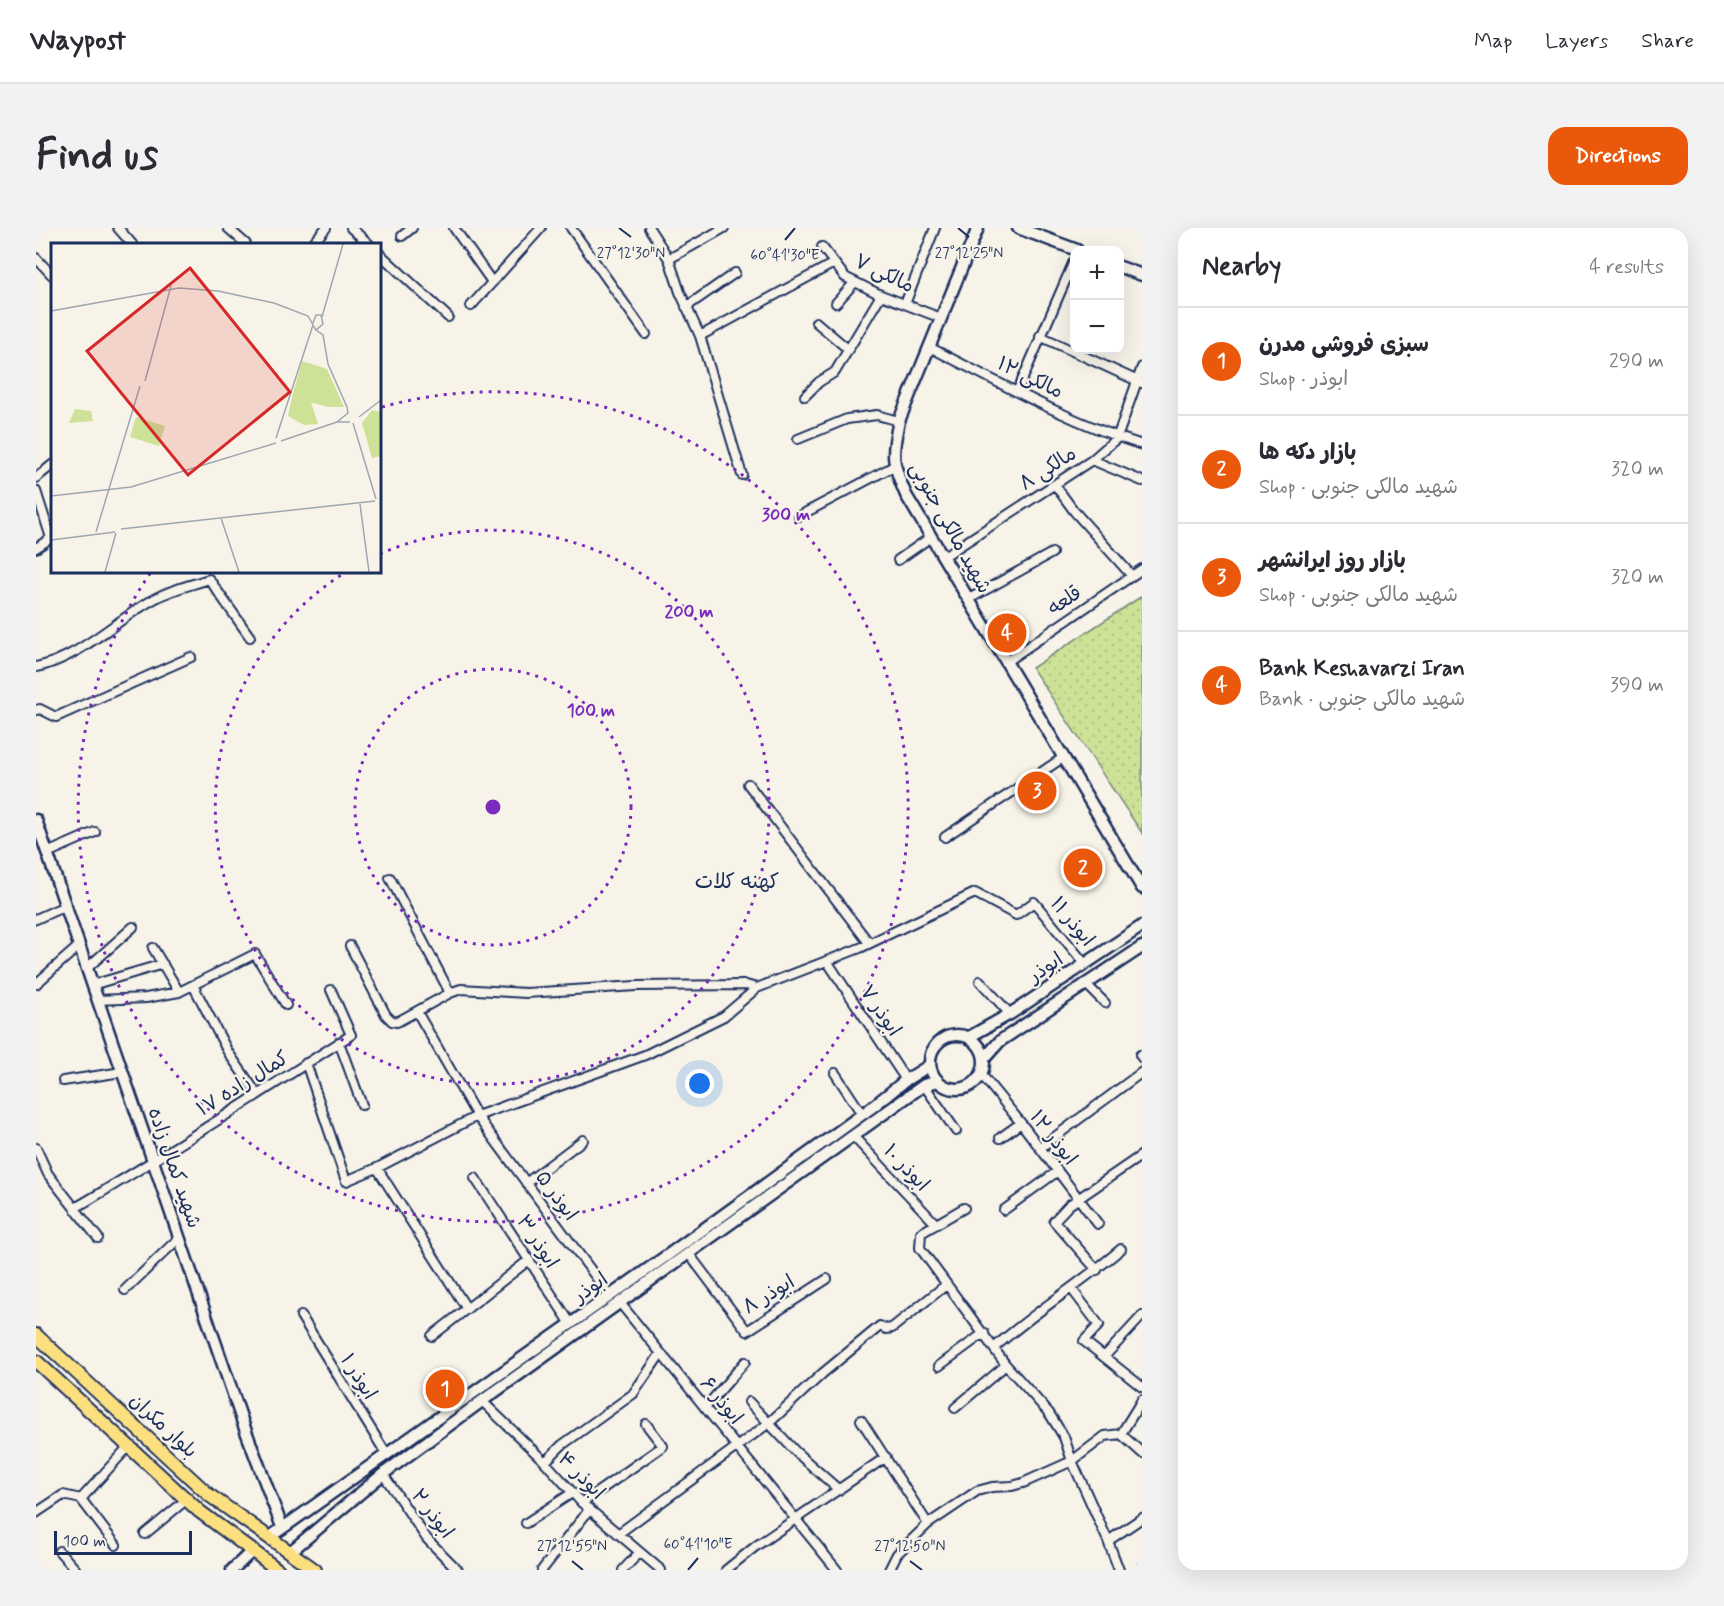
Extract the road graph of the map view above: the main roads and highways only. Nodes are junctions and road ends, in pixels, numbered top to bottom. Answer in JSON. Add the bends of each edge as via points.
{"nodes":[{"id":1,"x":978,"y":228,"type":"edge"},
{"id":2,"x":1018,"y":228,"type":"edge"},
{"id":3,"x":1070,"y":247,"type":"edge"},
{"id":4,"x":1124,"y":269,"type":"edge"},
{"id":5,"x":1142,"y":275,"type":"edge"},
{"id":6,"x":37,"y":825,"type":"edge"},
{"id":7,"x":1142,"y":888,"type":"edge"},
{"id":8,"x":1142,"y":926,"type":"edge"},
{"id":9,"x":1142,"y":947,"type":"edge"},
{"id":10,"x":969,"y":1038,"type":"junction"},
{"id":11,"x":984,"y":1059,"type":"junction"},
{"id":12,"x":930,"y":1065,"type":"junction"},
{"id":13,"x":938,"y":1081,"type":"junction"},
{"id":14,"x":36,"y":1335,"type":"edge"},
{"id":15,"x":38,"y":1366,"type":"edge"},
{"id":16,"x":418,"y":1432,"type":"junction"},
{"id":17,"x":426,"y":1442,"type":"junction"},
{"id":18,"x":282,"y":1527,"type":"junction"},
{"id":19,"x":270,"y":1537,"type":"junction"},
{"id":20,"x":252,"y":1551,"type":"junction"},
{"id":21,"x":290,"y":1552,"type":"junction"},
{"id":22,"x":273,"y":1569,"type":"edge"},
{"id":23,"x":232,"y":1570,"type":"edge"},
{"id":24,"x":315,"y":1570,"type":"edge"}],
"edges":[{"from":1,"to":7,"type":"main road","name":"شهید مالکی جنوبی","via":[[899,421],[893,445],[894,466],[906,495]]},
{"from":2,"to":3,"type":"main road"},
{"from":4,"to":5,"type":"main road"},
{"from":6,"to":18,"type":"main road","name":"شهید کمال زاده"},
{"from":8,"to":10,"type":"main road","name":"ابوذر"},
{"from":9,"to":11,"type":"main road","name":"ابوذر","via":[[1000,1041]]},
{"from":10,"to":11,"type":"main road"},
{"from":10,"to":12,"type":"main road","via":[[953,1035],[938,1042]]},
{"from":11,"to":13,"type":"main road","via":[[981,1074],[973,1084],[955,1089]]},
{"from":12,"to":13,"type":"main road"},
{"from":12,"to":16,"type":"main road","name":"ابوذر"},
{"from":13,"to":17,"type":"main road","name":"ابوذر","via":[[924,1085]]},
{"from":14,"to":19,"type":"main road","name":"بلوار مکران","via":[[209,1495]]},
{"from":15,"to":20,"type":"main road","name":"بلوار مکران","via":[[186,1500]]},
{"from":16,"to":17,"type":"main road"},
{"from":16,"to":18,"type":"main road","name":"ابوذر"},
{"from":17,"to":21,"type":"main road","name":"ابوذر"},
{"from":18,"to":19,"type":"main road","name":"ابوذر"},
{"from":19,"to":20,"type":"main road"},
{"from":19,"to":21,"type":"main road","name":"بلوار مکران"},
{"from":20,"to":22,"type":"main road","name":"بلوار مکران"},
{"from":20,"to":23,"type":"main road"},
{"from":21,"to":22,"type":"main road"},
{"from":21,"to":24,"type":"main road"}]}
